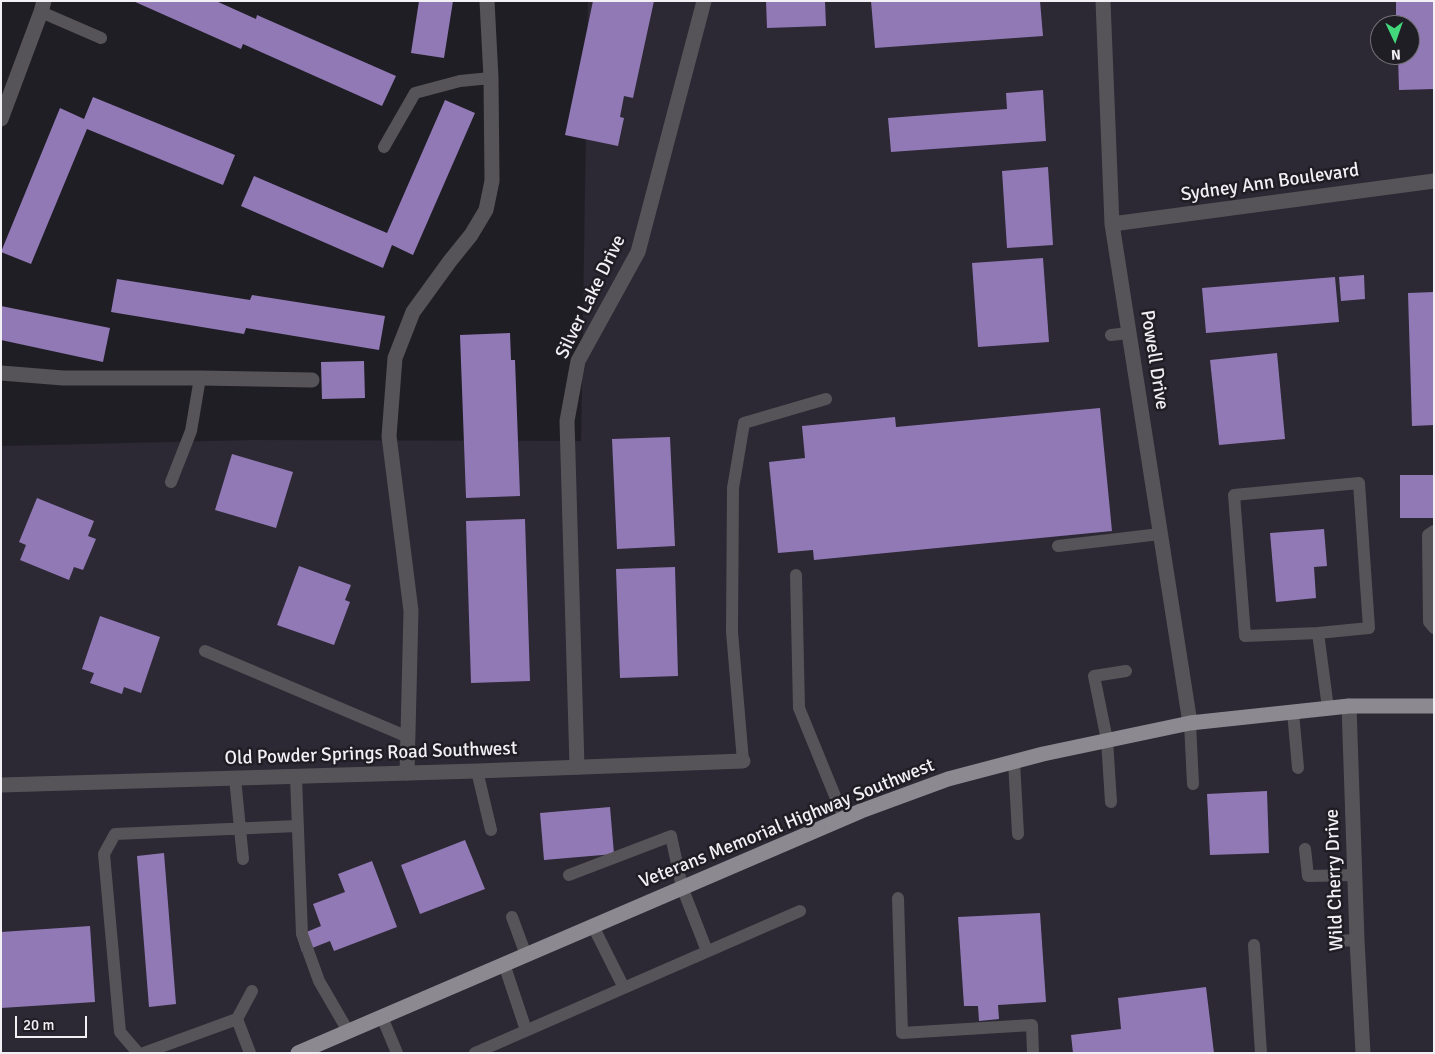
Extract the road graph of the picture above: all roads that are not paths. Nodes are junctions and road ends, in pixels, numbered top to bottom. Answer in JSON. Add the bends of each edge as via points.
{"nodes":[{"id":1,"x":487,"y":1,"type":"edge"},
{"id":2,"x":704,"y":1,"type":"edge"},
{"id":3,"x":1103,"y":1,"type":"edge"},
{"id":4,"x":42,"y":6,"type":"edge"},
{"id":5,"x":101,"y":38,"type":"dead end"},
{"id":6,"x":491,"y":78,"type":"junction"},
{"id":7,"x":1,"y":119,"type":"edge"},
{"id":8,"x":384,"y":147,"type":"dead end"},
{"id":9,"x":1434,"y":181,"type":"edge"},
{"id":10,"x":1112,"y":224,"type":"junction"},
{"id":11,"x":1129,"y":333,"type":"junction"},
{"id":12,"x":1111,"y":335,"type":"dead end"},
{"id":13,"x":1,"y":373,"type":"edge"},
{"id":14,"x":200,"y":378,"type":"junction"},
{"id":15,"x":312,"y":380,"type":"dead end"},
{"id":16,"x":826,"y":399,"type":"dead end"},
{"id":17,"x":171,"y":482,"type":"dead end"},
{"id":18,"x":1434,"y":531,"type":"edge"},
{"id":19,"x":1160,"y":534,"type":"junction"},
{"id":20,"x":1058,"y":546,"type":"dead end"},
{"id":21,"x":796,"y":575,"type":"dead end"},
{"id":22,"x":1434,"y":628,"type":"edge"},
{"id":23,"x":1318,"y":633,"type":"junction"},
{"id":24,"x":204,"y":651,"type":"dead end"},
{"id":25,"x":1126,"y":671,"type":"dead end"},
{"id":26,"x":1349,"y":706,"type":"junction"},
{"id":27,"x":1434,"y":706,"type":"edge"},
{"id":28,"x":1328,"y":708,"type":"junction"},
{"id":29,"x":1293,"y":712,"type":"junction"},
{"id":30,"x":1190,"y":723,"type":"junction"},
{"id":31,"x":408,"y":737,"type":"junction"},
{"id":32,"x":1107,"y":740,"type":"junction"},
{"id":33,"x":742,"y":761,"type":"joint"},
{"id":34,"x":1014,"y":761,"type":"junction"},
{"id":35,"x":578,"y":767,"type":"junction"},
{"id":36,"x":1298,"y":768,"type":"dead end"},
{"id":37,"x":477,"y":771,"type":"junction"},
{"id":38,"x":407,"y":773,"type":"junction"},
{"id":39,"x":296,"y":776,"type":"junction"},
{"id":40,"x":235,"y":778,"type":"junction"},
{"id":41,"x":1193,"y":784,"type":"dead end"},
{"id":42,"x":1,"y":785,"type":"edge"},
{"id":43,"x":1111,"y":802,"type":"dead end"},
{"id":44,"x":844,"y":818,"type":"junction"},
{"id":45,"x":297,"y":826,"type":"junction"},
{"id":46,"x":240,"y":828,"type":"junction"},
{"id":47,"x":491,"y":830,"type":"dead end"},
{"id":48,"x":1018,"y":834,"type":"dead end"},
{"id":49,"x":1305,"y":849,"type":"dead end"},
{"id":50,"x":243,"y":859,"type":"dead end"},
{"id":51,"x":569,"y":875,"type":"dead end"},
{"id":52,"x":1355,"y":875,"type":"junction"},
{"id":53,"x":682,"y":887,"type":"junction"},
{"id":54,"x":898,"y":898,"type":"dead end"},
{"id":55,"x":800,"y":911,"type":"dead end"},
{"id":56,"x":512,"y":917,"type":"dead end"},
{"id":57,"x":593,"y":926,"type":"junction"},
{"id":58,"x":1357,"y":940,"type":"junction"},
{"id":59,"x":1335,"y":941,"type":"dead end"},
{"id":60,"x":1254,"y":945,"type":"dead end"},
{"id":61,"x":707,"y":951,"type":"junction"},
{"id":62,"x":526,"y":955,"type":"junction"},
{"id":63,"x":504,"y":964,"type":"junction"},
{"id":64,"x":624,"y":988,"type":"junction"},
{"id":65,"x":252,"y":991,"type":"dead end"},
{"id":66,"x":382,"y":1017,"type":"junction"},
{"id":67,"x":237,"y":1019,"type":"junction"},
{"id":68,"x":526,"y":1030,"type":"junction"},
{"id":69,"x":348,"y":1031,"type":"junction"},
{"id":70,"x":138,"y":1053,"type":"edge"},
{"id":71,"x":144,"y":1053,"type":"edge"},
{"id":72,"x":250,"y":1053,"type":"edge"},
{"id":73,"x":298,"y":1053,"type":"edge"},
{"id":74,"x":397,"y":1053,"type":"edge"},
{"id":75,"x":475,"y":1053,"type":"edge"},
{"id":76,"x":1033,"y":1053,"type":"edge"},
{"id":77,"x":1261,"y":1053,"type":"edge"},
{"id":78,"x":1363,"y":1053,"type":"edge"}],
"edges":[{"from":1,"to":6,"type":"street"},
{"from":2,"to":35,"type":"street","name":"Silver Lake Drive","via":[[638,252],[578,361],[567,421]]},
{"from":3,"to":10,"type":"street","name":"Powell Drive"},
{"from":4,"to":5,"type":"lane"},
{"from":4,"to":7,"type":"street"},
{"from":6,"to":8,"type":"lane","via":[[460,81],[415,94]]},
{"from":6,"to":31,"type":"street","via":[[492,182],[486,210],[471,236],[413,312],[395,358],[389,436],[411,611]]},
{"from":9,"to":10,"type":"street","name":"Sydney Ann Boulevard"},
{"from":10,"to":11,"type":"street","name":"Powell Drive"},
{"from":11,"to":12,"type":"lane"},
{"from":11,"to":19,"type":"street","name":"Powell Drive"},
{"from":13,"to":14,"type":"street","via":[[63,378]]},
{"from":14,"to":15,"type":"street"},
{"from":14,"to":17,"type":"lane","via":[[191,430]]},
{"from":16,"to":33,"type":"lane","via":[[744,423],[733,488],[732,613]]},
{"from":18,"to":22,"type":"lane","via":[[1428,535],[1428,622]]},
{"from":19,"to":20,"type":"lane"},
{"from":19,"to":30,"type":"street","name":"Powell Drive"},
{"from":21,"to":44,"type":"lane","via":[[799,708]]},
{"from":23,"to":23,"type":"lane","via":[[1369,628],[1359,483],[1234,495],[1245,636]]},
{"from":23,"to":28,"type":"lane"},
{"from":24,"to":31,"type":"lane"},
{"from":25,"to":32,"type":"lane","via":[[1094,676]]},
{"from":26,"to":27,"type":"main road","name":"Veterans Memorial Highway Southwest"},
{"from":26,"to":28,"type":"main road","name":"Veterans Memorial Highway Southwest"},
{"from":26,"to":52,"type":"street","name":"Wild Cherry Drive"},
{"from":28,"to":29,"type":"main road","name":"Veterans Memorial Highway Southwest"},
{"from":29,"to":30,"type":"main road","name":"Veterans Memorial Highway Southwest"},
{"from":29,"to":36,"type":"lane"},
{"from":30,"to":32,"type":"main road","name":"Veterans Memorial Highway Southwest"},
{"from":30,"to":41,"type":"lane"},
{"from":31,"to":38,"type":"street"},
{"from":32,"to":34,"type":"main road","name":"Veterans Memorial Highway Southwest"},
{"from":32,"to":43,"type":"lane"},
{"from":33,"to":35,"type":"street","name":"Old Powder Springs Road Southwest"},
{"from":34,"to":44,"type":"main road","name":"Veterans Memorial Highway Southwest","via":[[948,779]]},
{"from":34,"to":48,"type":"lane"},
{"from":35,"to":37,"type":"street","name":"Old Powder Springs Road Southwest"},
{"from":37,"to":38,"type":"street","name":"Old Powder Springs Road Southwest"},
{"from":37,"to":47,"type":"lane"},
{"from":38,"to":39,"type":"street","name":"Old Powder Springs Road Southwest"},
{"from":39,"to":40,"type":"street","name":"Old Powder Springs Road Southwest"},
{"from":39,"to":45,"type":"lane"},
{"from":40,"to":42,"type":"street","name":"Old Powder Springs Road Southwest"},
{"from":40,"to":46,"type":"lane"},
{"from":44,"to":53,"type":"main road","name":"Veterans Memorial Highway Southwest"},
{"from":45,"to":46,"type":"lane"},
{"from":45,"to":69,"type":"lane","via":[[302,934],[319,981]]},
{"from":46,"to":50,"type":"lane"},
{"from":46,"to":70,"type":"lane","via":[[115,834],[104,854],[120,1032]]},
{"from":49,"to":52,"type":"lane","via":[[1308,876]]},
{"from":51,"to":53,"type":"lane","via":[[671,836]]},
{"from":52,"to":58,"type":"street","name":"Wild Cherry Drive"},
{"from":53,"to":57,"type":"main road","name":"Veterans Memorial Highway Southwest"},
{"from":53,"to":61,"type":"lane"},
{"from":54,"to":76,"type":"lane","via":[[902,1033],[1032,1025]]},
{"from":55,"to":61,"type":"lane"},
{"from":56,"to":62,"type":"lane"},
{"from":57,"to":62,"type":"main road","name":"Veterans Memorial Highway Southwest"},
{"from":57,"to":64,"type":"lane"},
{"from":58,"to":59,"type":"lane"},
{"from":58,"to":78,"type":"street","name":"Wild Cherry Drive"},
{"from":60,"to":77,"type":"lane"},
{"from":61,"to":64,"type":"lane"},
{"from":62,"to":63,"type":"main road","name":"Veterans Memorial Highway Southwest"},
{"from":63,"to":66,"type":"main road","name":"Veterans Memorial Highway Southwest"},
{"from":63,"to":68,"type":"lane"},
{"from":64,"to":68,"type":"lane"},
{"from":65,"to":67,"type":"lane"},
{"from":66,"to":69,"type":"main road","name":"Veterans Memorial Highway Southwest"},
{"from":66,"to":74,"type":"lane"},
{"from":67,"to":71,"type":"lane"},
{"from":67,"to":72,"type":"lane"},
{"from":68,"to":75,"type":"lane"},
{"from":69,"to":73,"type":"main road","name":"Veterans Memorial Highway Southwest"}]}
